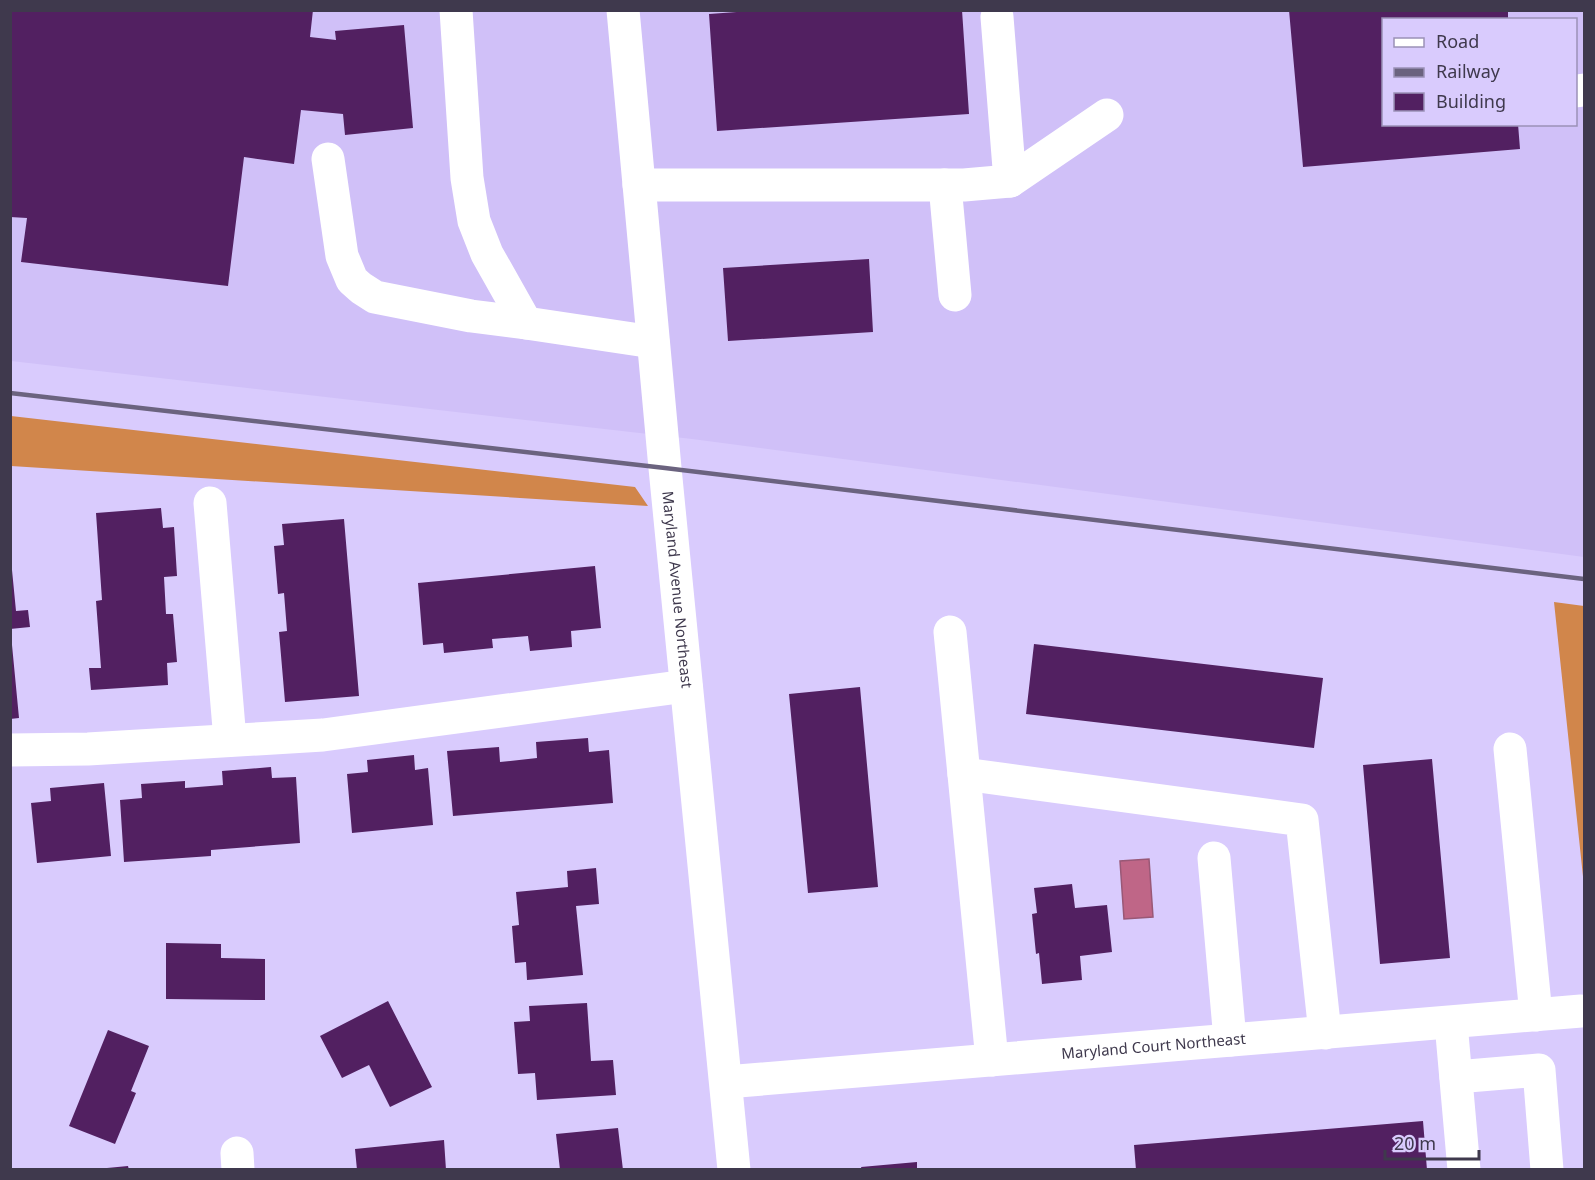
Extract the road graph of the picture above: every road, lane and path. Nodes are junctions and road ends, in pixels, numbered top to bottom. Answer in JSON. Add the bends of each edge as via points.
{"nodes":[{"id":1,"x":456,"y":10,"type":"edge"},
{"id":2,"x":623,"y":10,"type":"edge"},
{"id":3,"x":997,"y":17,"type":"dead end"},
{"id":4,"x":1107,"y":116,"type":"dead end"},
{"id":5,"x":328,"y":159,"type":"dead end"},
{"id":6,"x":1010,"y":181,"type":"junction"},
{"id":7,"x":639,"y":185,"type":"junction"},
{"id":8,"x":945,"y":185,"type":"junction"},
{"id":9,"x":955,"y":295,"type":"dead end"},
{"id":10,"x":526,"y":323,"type":"junction"},
{"id":11,"x":653,"y":342,"type":"junction"},
{"id":12,"x":210,"y":503,"type":"dead end"},
{"id":13,"x":950,"y":632,"type":"dead end"},
{"id":14,"x":686,"y":686,"type":"junction"},
{"id":15,"x":230,"y":740,"type":"junction"},
{"id":16,"x":1510,"y":749,"type":"dead end"},
{"id":17,"x":10,"y":750,"type":"edge"},
{"id":18,"x":964,"y":774,"type":"junction"},
{"id":19,"x":1214,"y":858,"type":"dead end"},
{"id":20,"x":1581,"y":1011,"type":"dead end"},
{"id":21,"x":1536,"y":1015,"type":"junction"},
{"id":22,"x":1451,"y":1023,"type":"junction"},
{"id":23,"x":1325,"y":1033,"type":"junction"},
{"id":24,"x":1230,"y":1040,"type":"junction"},
{"id":25,"x":992,"y":1060,"type":"junction"},
{"id":26,"x":1456,"y":1077,"type":"junction"},
{"id":27,"x":726,"y":1082,"type":"junction"},
{"id":28,"x":734,"y":1170,"type":"edge"},
{"id":29,"x":1464,"y":1170,"type":"edge"},
{"id":30,"x":1547,"y":1170,"type":"edge"}],
"edges":[{"from":1,"to":10,"type":"street","via":[[467,178],[474,221],[487,254]]},
{"from":2,"to":7,"type":"street","name":"Maryland Avenue Northeast"},
{"from":3,"to":6,"type":"street"},
{"from":4,"to":6,"type":"street"},
{"from":5,"to":10,"type":"street","via":[[342,256],[352,280],[361,288],[375,297]]},
{"from":6,"to":8,"type":"street"},
{"from":7,"to":8,"type":"street"},
{"from":7,"to":11,"type":"street","name":"Maryland Avenue Northeast"},
{"from":8,"to":9,"type":"street"},
{"from":10,"to":11,"type":"street"},
{"from":11,"to":14,"type":"street","name":"Maryland Avenue Northeast"},
{"from":12,"to":15,"type":"street"},
{"from":13,"to":18,"type":"street"},
{"from":14,"to":15,"type":"street","via":[[323,735]]},
{"from":14,"to":27,"type":"street","name":"Maryland Avenue Northeast"},
{"from":15,"to":17,"type":"street"},
{"from":16,"to":21,"type":"street"},
{"from":18,"to":23,"type":"street","via":[[1302,820]]},
{"from":18,"to":25,"type":"street"},
{"from":19,"to":24,"type":"street"},
{"from":20,"to":21,"type":"street","name":"Maryland Court Northeast"},
{"from":21,"to":22,"type":"street","name":"Maryland Court Northeast"},
{"from":22,"to":23,"type":"street","name":"Maryland Court Northeast"},
{"from":22,"to":26,"type":"street"},
{"from":23,"to":24,"type":"street","name":"Maryland Court Northeast"},
{"from":24,"to":25,"type":"street","name":"Maryland Court Northeast"},
{"from":25,"to":27,"type":"street","name":"Maryland Court Northeast"},
{"from":26,"to":29,"type":"street"},
{"from":26,"to":30,"type":"street","via":[[1539,1070]]},
{"from":27,"to":28,"type":"street","name":"Maryland Avenue Northeast"}]}
